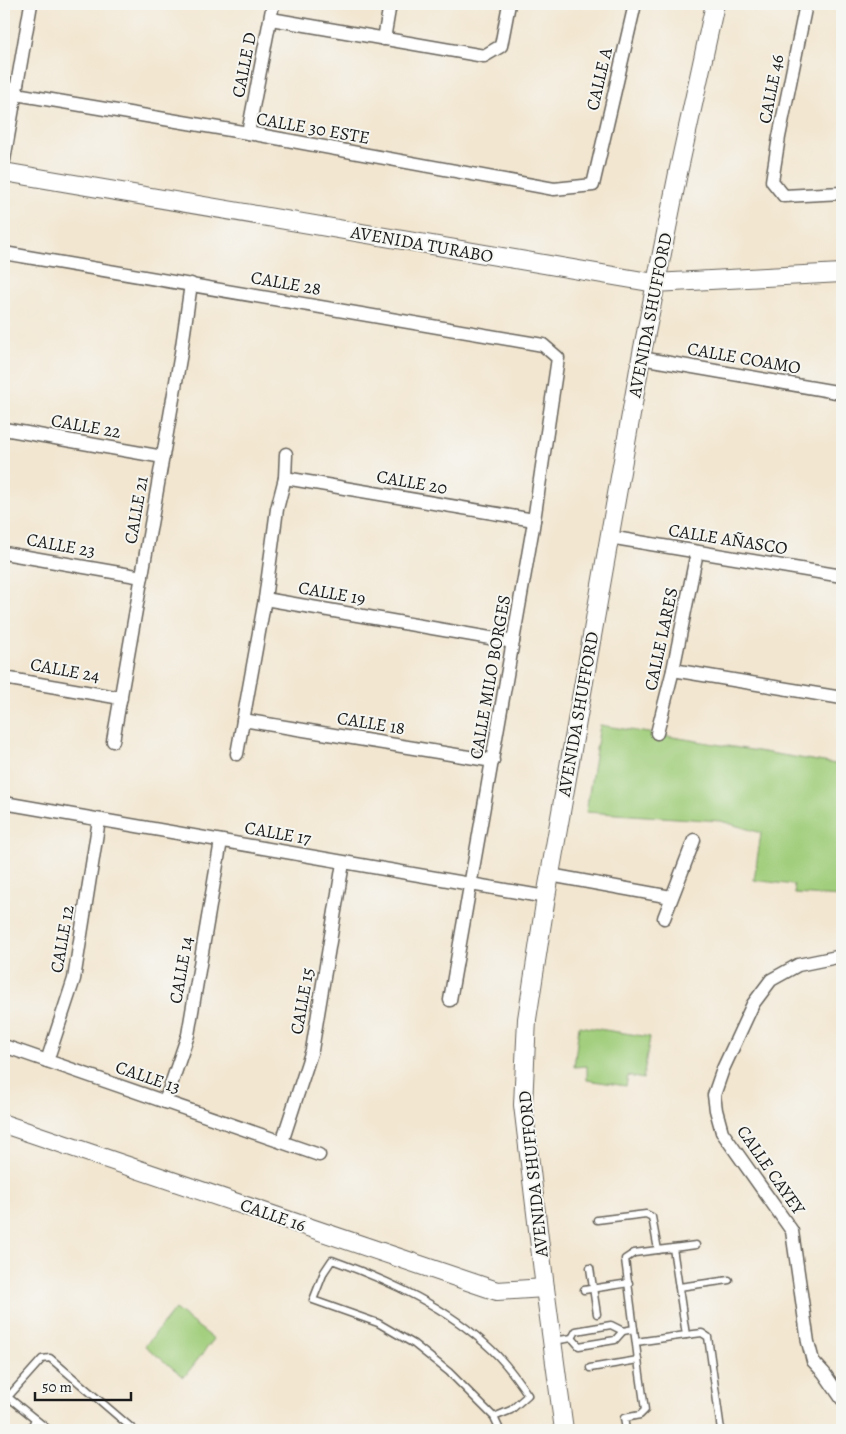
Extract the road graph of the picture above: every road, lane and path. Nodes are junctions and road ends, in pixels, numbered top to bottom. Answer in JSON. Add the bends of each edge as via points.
{"nodes":[{"id":1,"x":31,"y":4,"type":"edge"},
{"id":2,"x":273,"y":4,"type":"edge"},
{"id":3,"x":390,"y":4,"type":"edge"},
{"id":4,"x":634,"y":4,"type":"edge"},
{"id":5,"x":716,"y":4,"type":"edge"},
{"id":6,"x":806,"y":4,"type":"edge"},
{"id":7,"x":508,"y":5,"type":"edge"},
{"id":8,"x":271,"y":19,"type":"junction"},
{"id":9,"x":384,"y":39,"type":"junction"},
{"id":10,"x":10,"y":93,"type":"edge"},
{"id":11,"x":248,"y":134,"type":"junction"},
{"id":12,"x":4,"y":160,"type":"edge"},
{"id":13,"x":598,"y":162,"type":"joint"},
{"id":14,"x":4,"y":172,"type":"edge"},
{"id":15,"x":842,"y":193,"type":"edge"},
{"id":16,"x":4,"y":253,"type":"edge"},
{"id":17,"x":842,"y":273,"type":"edge"},
{"id":18,"x":654,"y":283,"type":"junction"},
{"id":19,"x":191,"y":284,"type":"junction"},
{"id":20,"x":558,"y":358,"type":"joint"},
{"id":21,"x":641,"y":358,"type":"junction"},
{"id":22,"x":842,"y":392,"type":"edge"},
{"id":23,"x":4,"y":429,"type":"edge"},
{"id":24,"x":286,"y":454,"type":"dead end"},
{"id":25,"x":162,"y":458,"type":"junction"},
{"id":26,"x":285,"y":478,"type":"junction"},
{"id":27,"x":534,"y":520,"type":"junction"},
{"id":28,"x":609,"y":537,"type":"junction"},
{"id":29,"x":697,"y":552,"type":"junction"},
{"id":30,"x":4,"y":553,"type":"edge"},
{"id":31,"x":842,"y":576,"type":"edge"},
{"id":32,"x":142,"y":577,"type":"junction"},
{"id":33,"x":265,"y":599,"type":"junction"},
{"id":34,"x":513,"y":642,"type":"junction"},
{"id":35,"x":673,"y":670,"type":"junction"},
{"id":36,"x":4,"y":678,"type":"edge"},
{"id":37,"x":121,"y":698,"type":"junction"},
{"id":38,"x":842,"y":698,"type":"edge"},
{"id":39,"x":243,"y":720,"type":"junction"},
{"id":40,"x":657,"y":733,"type":"dead end"},
{"id":41,"x":113,"y":741,"type":"dead end"},
{"id":42,"x":237,"y":754,"type":"dead end"},
{"id":43,"x":493,"y":761,"type":"junction"},
{"id":44,"x":4,"y":803,"type":"edge"},
{"id":45,"x":99,"y":820,"type":"junction"},
{"id":46,"x":694,"y":840,"type":"dead end"},
{"id":47,"x":221,"y":841,"type":"junction"},
{"id":48,"x":344,"y":863,"type":"junction"},
{"id":49,"x":550,"y":875,"type":"junction"},
{"id":50,"x":471,"y":884,"type":"junction"},
{"id":51,"x":546,"y":897,"type":"junction"},
{"id":52,"x":671,"y":897,"type":"junction"},
{"id":53,"x":664,"y":918,"type":"dead end"},
{"id":54,"x":842,"y":956,"type":"edge"},
{"id":55,"x":450,"y":1000,"type":"dead end"},
{"id":56,"x":4,"y":1046,"type":"edge"},
{"id":57,"x":47,"y":1061,"type":"junction"},
{"id":58,"x":165,"y":1102,"type":"junction"},
{"id":59,"x":4,"y":1124,"type":"edge"},
{"id":60,"x":282,"y":1142,"type":"junction"},
{"id":61,"x":319,"y":1155,"type":"dead end"},
{"id":62,"x":597,"y":1220,"type":"dead end"},
{"id":63,"x":696,"y":1245,"type":"dead end"},
{"id":64,"x":673,"y":1248,"type":"junction"},
{"id":65,"x":658,"y":1250,"type":"junction"},
{"id":66,"x":590,"y":1268,"type":"dead end"},
{"id":67,"x":730,"y":1280,"type":"dead end"},
{"id":68,"x":629,"y":1283,"type":"junction"},
{"id":69,"x":679,"y":1287,"type":"junction"},
{"id":70,"x":545,"y":1288,"type":"junction"},
{"id":71,"x":593,"y":1289,"type":"junction"},
{"id":72,"x":584,"y":1290,"type":"dead end"},
{"id":73,"x":597,"y":1314,"type":"dead end"},
{"id":74,"x":634,"y":1329,"type":"junction"},
{"id":75,"x":623,"y":1331,"type":"junction"},
{"id":76,"x":686,"y":1335,"type":"junction"},
{"id":77,"x":572,"y":1338,"type":"junction"},
{"id":78,"x":552,"y":1341,"type":"junction"},
{"id":79,"x":636,"y":1342,"type":"junction"},
{"id":80,"x":638,"y":1360,"type":"junction"},
{"id":81,"x":590,"y":1368,"type":"dead end"},
{"id":82,"x":8,"y":1396,"type":"junction"},
{"id":83,"x":842,"y":1399,"type":"edge"},
{"id":84,"x":4,"y":1404,"type":"edge"},
{"id":85,"x":494,"y":1417,"type":"junction"},
{"id":86,"x":35,"y":1419,"type":"junction"},
{"id":87,"x":30,"y":1430,"type":"edge"},
{"id":88,"x":49,"y":1430,"type":"edge"},
{"id":89,"x":134,"y":1430,"type":"edge"},
{"id":90,"x":500,"y":1430,"type":"edge"},
{"id":91,"x":564,"y":1430,"type":"edge"},
{"id":92,"x":626,"y":1430,"type":"edge"},
{"id":93,"x":721,"y":1430,"type":"edge"}],
"edges":[{"from":1,"to":10,"type":"street"},
{"from":2,"to":8,"type":"street","name":"CALLE D"},
{"from":3,"to":9,"type":"street"},
{"from":4,"to":13,"type":"street","name":"CALLE A"},
{"from":5,"to":18,"type":"street","name":"AVENIDA SHUFFORD"},
{"from":6,"to":15,"type":"street","name":"CALLE 46","via":[[772,182],[784,196]]},
{"from":7,"to":9,"type":"street","via":[[501,46],[484,56]]},
{"from":8,"to":9,"type":"street"},
{"from":8,"to":11,"type":"street","name":"CALLE D"},
{"from":10,"to":11,"type":"street","name":"CALLE 30 ESTE"},
{"from":10,"to":12,"type":"street"},
{"from":11,"to":13,"type":"street","name":"CALLE 30 ESTE","via":[[554,189],[593,185]]},
{"from":14,"to":18,"type":"street","name":"AVENIDA TURABO"},
{"from":16,"to":19,"type":"street","name":"CALLE 28"},
{"from":17,"to":18,"type":"street","name":"AVENIDA TURABO"},
{"from":18,"to":21,"type":"street","name":"AVENIDA SHUFFORD"},
{"from":19,"to":20,"type":"street","name":"CALLE 28","via":[[543,345]]},
{"from":19,"to":25,"type":"street","name":"CALLE 21"},
{"from":20,"to":27,"type":"street","name":"CALLE MILO BORGES"},
{"from":21,"to":22,"type":"street","name":"CALLE COAMO"},
{"from":21,"to":28,"type":"street","name":"AVENIDA SHUFFORD"},
{"from":23,"to":25,"type":"street","name":"CALLE 22"},
{"from":24,"to":26,"type":"street"},
{"from":25,"to":32,"type":"street","name":"CALLE 21"},
{"from":26,"to":27,"type":"street","name":"CALLE 20"},
{"from":26,"to":33,"type":"street","via":[[277,509]]},
{"from":27,"to":34,"type":"street","name":"CALLE MILO BORGES"},
{"from":28,"to":29,"type":"street","name":"CALLE AÑASCO"},
{"from":28,"to":49,"type":"street","name":"AVENIDA SHUFFORD"},
{"from":29,"to":31,"type":"street","name":"CALLE AÑASCO"},
{"from":29,"to":35,"type":"street","name":"CALLE LARES"},
{"from":30,"to":32,"type":"street","name":"CALLE 23"},
{"from":32,"to":37,"type":"street","name":"CALLE 21"},
{"from":33,"to":34,"type":"street","name":"CALLE 19"},
{"from":33,"to":39,"type":"street"},
{"from":34,"to":43,"type":"street","name":"CALLE MILO BORGES"},
{"from":35,"to":38,"type":"street"},
{"from":35,"to":40,"type":"street","name":"CALLE LARES"},
{"from":36,"to":37,"type":"street","name":"CALLE 24"},
{"from":37,"to":41,"type":"street","name":"CALLE 21"},
{"from":39,"to":42,"type":"street"},
{"from":39,"to":43,"type":"street","name":"CALLE 18"},
{"from":43,"to":50,"type":"street","name":"CALLE MILO BORGES"},
{"from":44,"to":45,"type":"street","name":"CALLE 17"},
{"from":45,"to":47,"type":"street","name":"CALLE 17"},
{"from":45,"to":57,"type":"street","name":"CALLE 12","via":[[74,979]]},
{"from":46,"to":52,"type":"street"},
{"from":47,"to":48,"type":"street","name":"CALLE 17"},
{"from":47,"to":58,"type":"street","name":"CALLE 14","via":[[188,1035]]},
{"from":48,"to":50,"type":"street","name":"CALLE 17"},
{"from":48,"to":60,"type":"street","name":"CALLE 15","via":[[312,1050]]},
{"from":49,"to":51,"type":"street","name":"AVENIDA SHUFFORD"},
{"from":49,"to":52,"type":"street"},
{"from":50,"to":51,"type":"street","name":"CALLE 17"},
{"from":50,"to":55,"type":"street","name":"CALLE MILO BORGES"},
{"from":51,"to":70,"type":"street","name":"AVENIDA SHUFFORD","via":[[527,1019],[523,1106]]},
{"from":52,"to":53,"type":"street"},
{"from":54,"to":83,"type":"street","name":"CALLE CAYEY","via":[[798,965],[772,980],[753,1004],[714,1095],[722,1132],[792,1231],[812,1361]]},
{"from":56,"to":57,"type":"street","name":"CALLE 13"},
{"from":57,"to":58,"type":"street","name":"CALLE 13"},
{"from":58,"to":60,"type":"street","name":"CALLE 13"},
{"from":59,"to":70,"type":"street","name":"CALLE 16","via":[[497,1290]]},
{"from":60,"to":61,"type":"street","name":"CALLE 13"},
{"from":62,"to":65,"type":"lane","via":[[646,1214],[652,1217]]},
{"from":63,"to":64,"type":"lane"},
{"from":64,"to":65,"type":"lane"},
{"from":64,"to":69,"type":"lane"},
{"from":65,"to":68,"type":"lane","via":[[634,1253],[625,1259]]},
{"from":66,"to":71,"type":"lane"},
{"from":67,"to":69,"type":"lane"},
{"from":68,"to":71,"type":"lane"},
{"from":68,"to":74,"type":"lane"},
{"from":69,"to":76,"type":"lane"},
{"from":70,"to":78,"type":"street","name":"AVENIDA SHUFFORD"},
{"from":71,"to":72,"type":"lane"},
{"from":71,"to":73,"type":"lane"},
{"from":74,"to":75,"type":"lane"},
{"from":74,"to":79,"type":"lane"},
{"from":75,"to":77,"type":"lane","via":[[611,1325],[576,1331]]},
{"from":75,"to":77,"type":"lane","via":[[615,1340],[579,1346]]},
{"from":76,"to":79,"type":"lane"},
{"from":76,"to":93,"type":"lane","via":[[702,1333],[708,1338]]},
{"from":77,"to":78,"type":"lane"},
{"from":78,"to":91,"type":"street","name":"AVENIDA SHUFFORD"},
{"from":79,"to":80,"type":"lane"},
{"from":80,"to":81,"type":"lane"},
{"from":80,"to":92,"type":"lane","via":[[645,1410],[640,1415],[624,1418]]},
{"from":82,"to":84,"type":"lane"},
{"from":82,"to":86,"type":"lane"},
{"from":82,"to":89,"type":"lane","via":[[36,1364],[50,1358]]},
{"from":85,"to":85,"type":"lane","via":[[449,1372],[414,1344],[378,1323],[313,1300],[332,1260],[397,1286],[434,1306],[465,1326],[494,1351],[528,1395],[511,1410]]},
{"from":85,"to":90,"type":"lane"},
{"from":86,"to":87,"type":"lane"},
{"from":86,"to":88,"type":"lane"}]}
